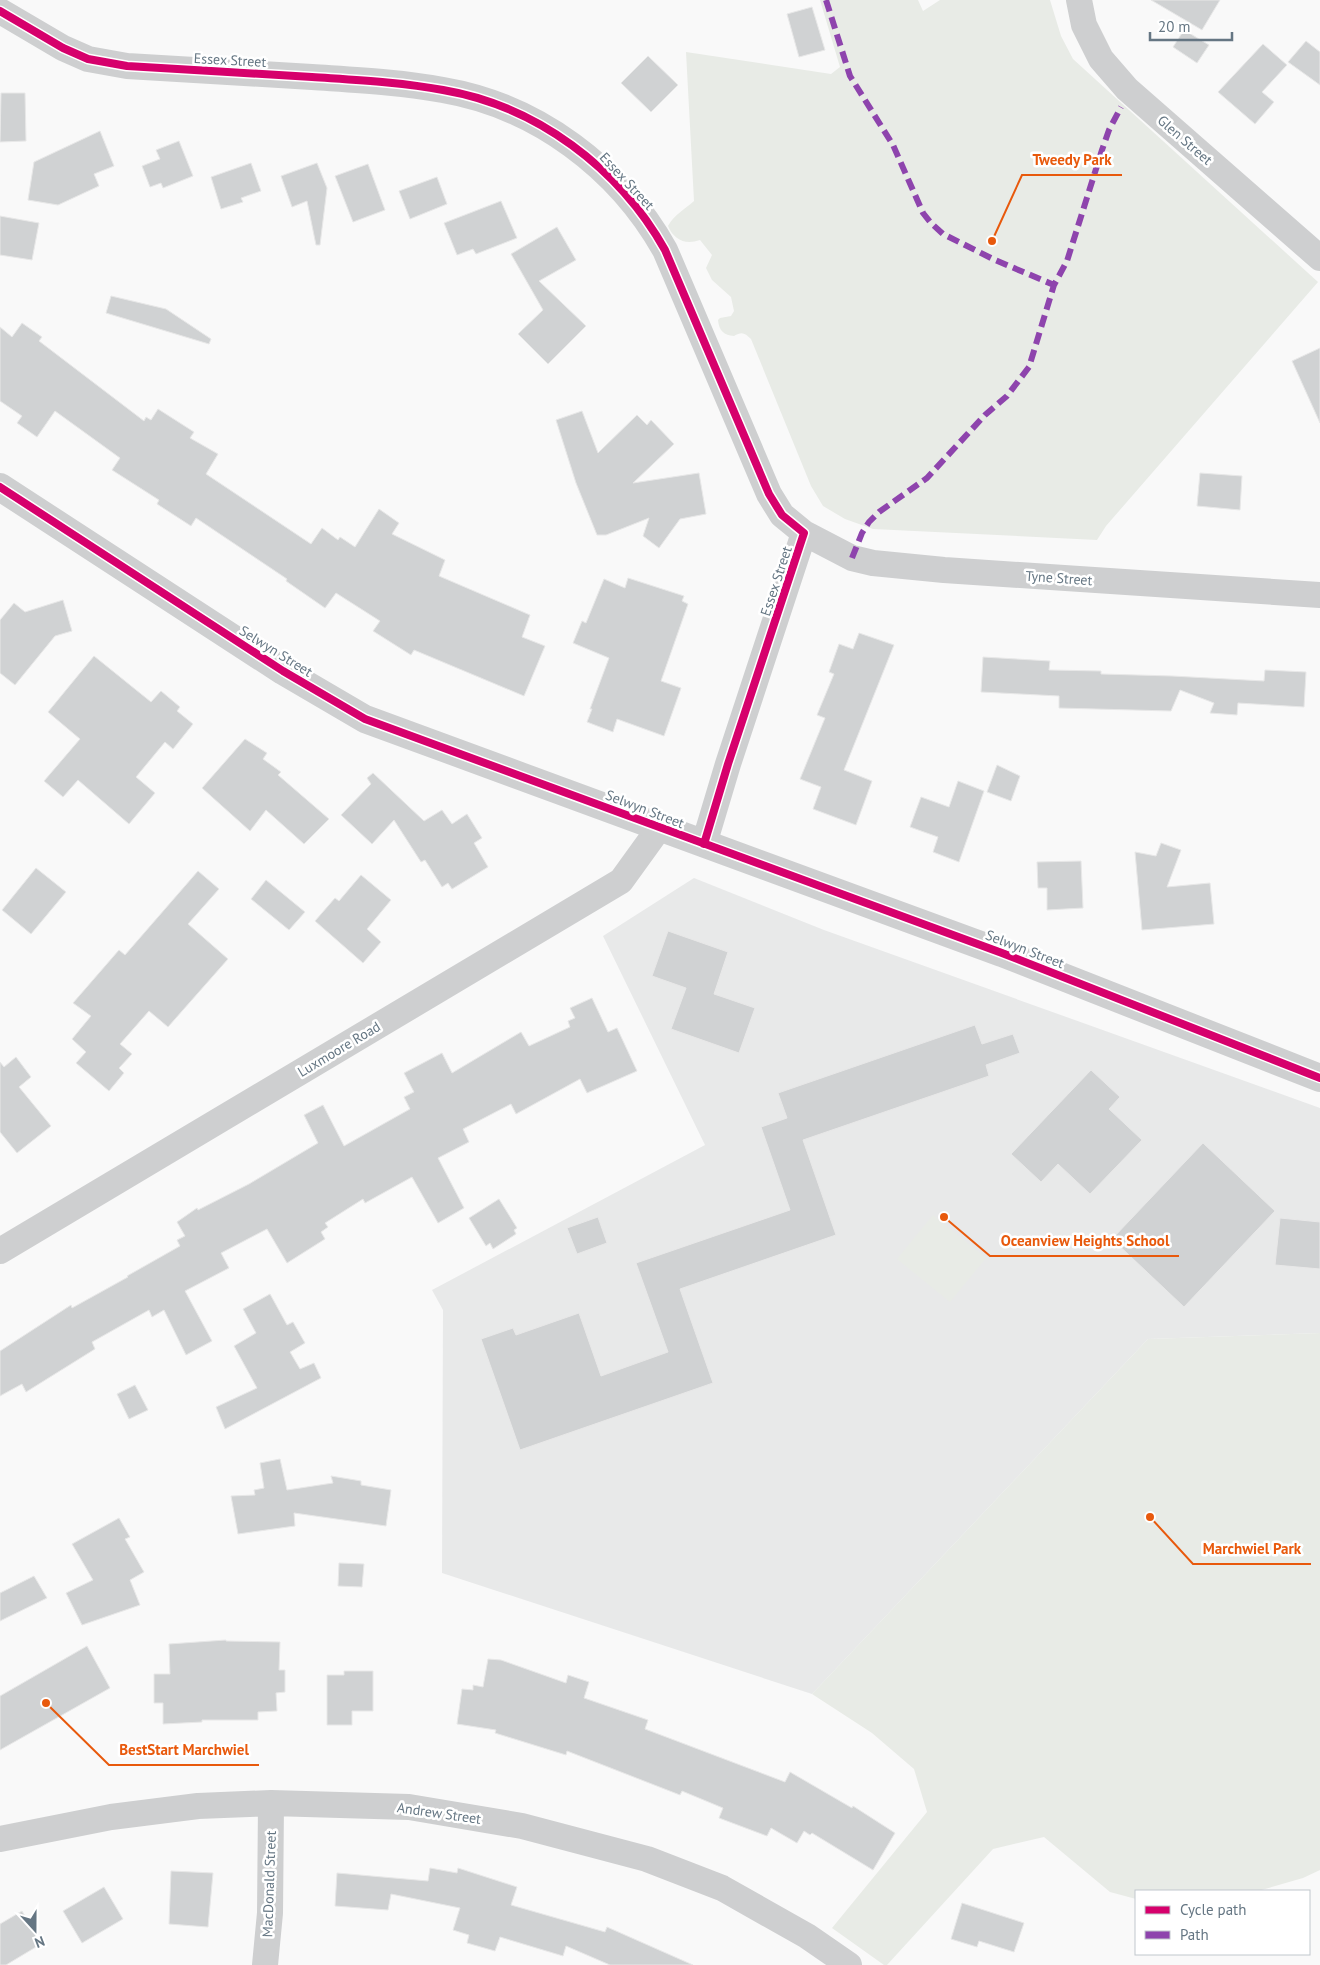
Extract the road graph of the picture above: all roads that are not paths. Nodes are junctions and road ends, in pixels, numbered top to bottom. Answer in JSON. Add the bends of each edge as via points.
{"nodes":[{"id":1,"x":1079,"y":0,"type":"edge"},
{"id":2,"x":10,"y":11,"type":"edge"},
{"id":3,"x":1320,"y":258,"type":"edge"},
{"id":4,"x":0,"y":487,"type":"edge"},
{"id":5,"x":804,"y":533,"type":"junction"},
{"id":6,"x":1320,"y":595,"type":"edge"},
{"id":7,"x":660,"y":827,"type":"junction"},
{"id":8,"x":704,"y":844,"type":"junction"},
{"id":9,"x":1320,"y":1078,"type":"edge"},
{"id":10,"x":0,"y":1251,"type":"edge"},
{"id":11,"x":271,"y":1803,"type":"junction"},
{"id":12,"x":0,"y":1840,"type":"edge"},
{"id":13,"x":265,"y":1965,"type":"edge"},
{"id":14,"x":848,"y":1965,"type":"edge"}],
"edges":[{"from":1,"to":3,"type":"street","name":"Glen Street","via":[[1084,25],[1101,59],[1126,89]]},
{"from":2,"to":5,"type":"street","name":"Essex Street","via":[[63,48],[88,59],[119,65],[386,82],[445,90],[495,104],[540,123],[603,170],[652,227],[665,250],[769,494],[782,515]]},
{"from":4,"to":7,"type":"street","name":"Selwyn Street","via":[[283,671],[365,719]]},
{"from":5,"to":6,"type":"street","name":"Tyne Street","via":[[852,558],[873,563]]},
{"from":5,"to":8,"type":"street","name":"Essex Street"},
{"from":7,"to":8,"type":"street","name":"Selwyn Street"},
{"from":7,"to":10,"type":"street","name":"Luxmoore Road","via":[[621,881]]},
{"from":8,"to":9,"type":"street","name":"Selwyn Street","via":[[1002,953]]},
{"from":11,"to":12,"type":"street","name":"Andrew Street","via":[[198,1806],[112,1817]]},
{"from":11,"to":13,"type":"street","name":"MacDonald Street","via":[[270,1913]]},
{"from":11,"to":14,"type":"street","name":"Andrew Street","via":[[409,1807],[522,1826],[647,1859],[722,1888],[807,1936]]}]}
